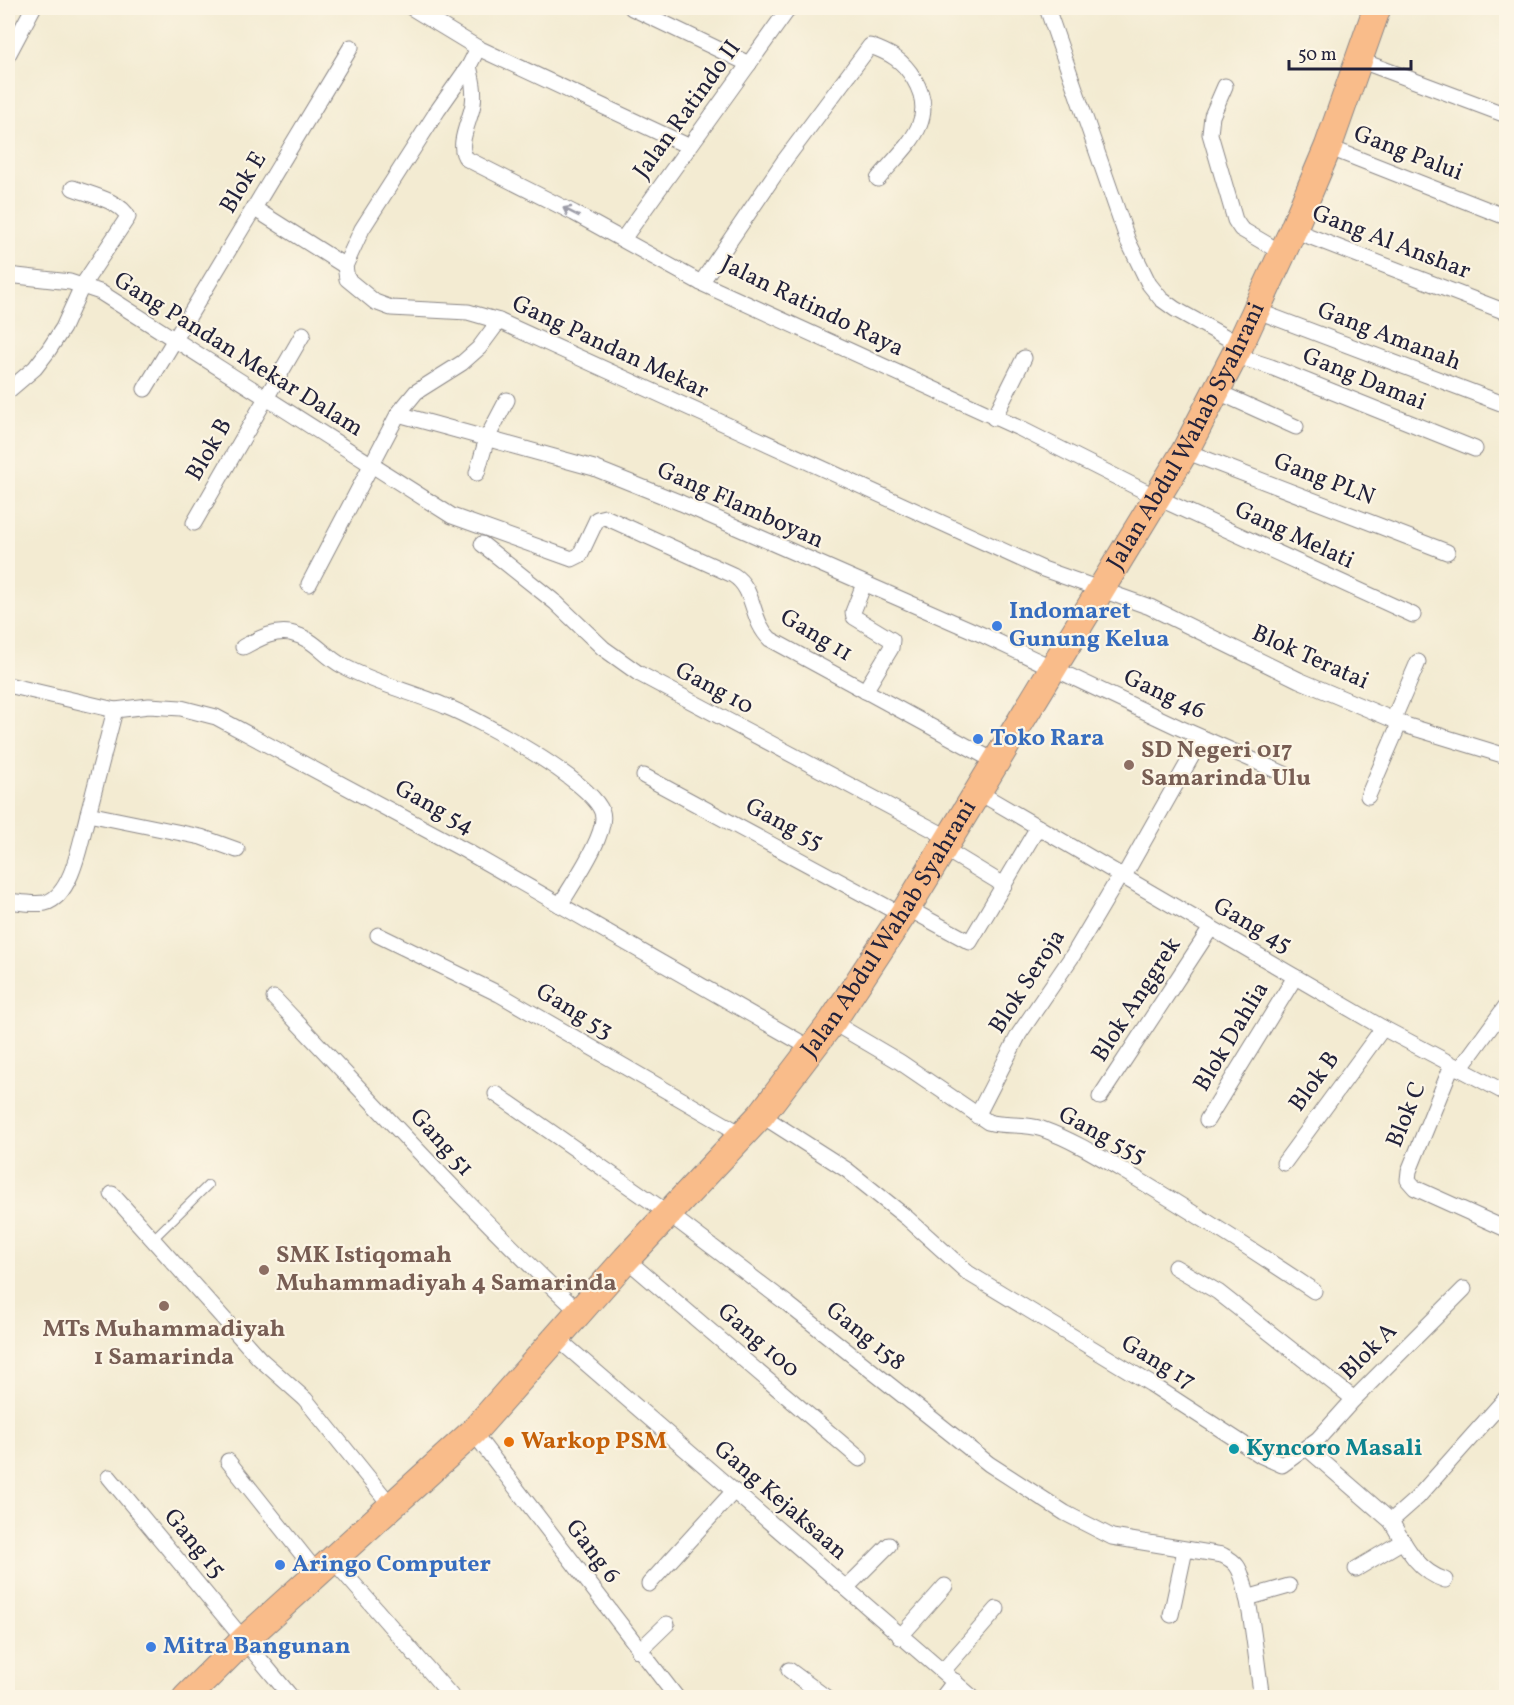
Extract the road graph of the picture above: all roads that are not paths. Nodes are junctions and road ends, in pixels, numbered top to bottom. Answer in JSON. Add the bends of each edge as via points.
{"nodes":[{"id":1,"x":33,"y":8,"type":"edge"},
{"id":2,"x":412,"y":8,"type":"edge"},
{"id":3,"x":632,"y":8,"type":"edge"},
{"id":4,"x":789,"y":8,"type":"edge"},
{"id":5,"x":1047,"y":8,"type":"edge"},
{"id":6,"x":1377,"y":8,"type":"edge"},
{"id":7,"x":351,"y":47,"type":"dead end"},
{"id":8,"x":478,"y":48,"type":"junction"},
{"id":9,"x":8,"y":55,"type":"edge"},
{"id":10,"x":1359,"y":60,"type":"junction"},
{"id":11,"x":749,"y":64,"type":"junction"},
{"id":12,"x":470,"y":66,"type":"junction"},
{"id":13,"x":1225,"y":86,"type":"dead end"},
{"id":14,"x":1506,"y":115,"type":"edge"},
{"id":15,"x":688,"y":146,"type":"junction"},
{"id":16,"x":1328,"y":147,"type":"junction"},
{"id":17,"x":878,"y":179,"type":"dead end"},
{"id":18,"x":73,"y":188,"type":"dead end"},
{"id":19,"x":255,"y":209,"type":"junction"},
{"id":20,"x":1506,"y":217,"type":"edge"},
{"id":21,"x":623,"y":239,"type":"junction"},
{"id":22,"x":1288,"y":242,"type":"junction"},
{"id":23,"x":345,"y":266,"type":"junction"},
{"id":24,"x":8,"y":275,"type":"edge"},
{"id":25,"x":701,"y":284,"type":"junction"},
{"id":26,"x":82,"y":286,"type":"junction"},
{"id":27,"x":1255,"y":310,"type":"junction"},
{"id":28,"x":1506,"y":312,"type":"edge"},
{"id":29,"x":500,"y":321,"type":"junction"},
{"id":30,"x":303,"y":334,"type":"dead end"},
{"id":31,"x":173,"y":340,"type":"junction"},
{"id":32,"x":1237,"y":350,"type":"junction"},
{"id":33,"x":1024,"y":358,"type":"dead end"},
{"id":34,"x":145,"y":390,"type":"dead end"},
{"id":35,"x":8,"y":391,"type":"edge"},
{"id":36,"x":1216,"y":391,"type":"junction"},
{"id":37,"x":265,"y":399,"type":"junction"},
{"id":38,"x":507,"y":400,"type":"dead end"},
{"id":39,"x":1506,"y":405,"type":"edge"},
{"id":40,"x":398,"y":414,"type":"junction"},
{"id":41,"x":994,"y":418,"type":"junction"},
{"id":42,"x":1296,"y":427,"type":"dead end"},
{"id":43,"x":487,"y":438,"type":"junction"},
{"id":44,"x":1475,"y":449,"type":"dead end"},
{"id":45,"x":1185,"y":451,"type":"junction"},
{"id":46,"x":373,"y":466,"type":"junction"},
{"id":47,"x":477,"y":473,"type":"dead end"},
{"id":48,"x":1156,"y":497,"type":"junction"},
{"id":49,"x":605,"y":517,"type":"joint"},
{"id":50,"x":194,"y":523,"type":"dead end"},
{"id":51,"x":482,"y":543,"type":"dead end"},
{"id":52,"x":1446,"y":552,"type":"dead end"},
{"id":53,"x":309,"y":584,"type":"dead end"},
{"id":54,"x":864,"y":584,"type":"junction"},
{"id":55,"x":1098,"y":591,"type":"junction"},
{"id":56,"x":1413,"y":615,"type":"dead end"},
{"id":57,"x":243,"y":647,"type":"dead end"},
{"id":58,"x":1418,"y":662,"type":"dead end"},
{"id":59,"x":1054,"y":668,"type":"junction"},
{"id":60,"x":8,"y":685,"type":"edge"},
{"id":61,"x":865,"y":691,"type":"junction"},
{"id":62,"x":115,"y":710,"type":"junction"},
{"id":63,"x":1397,"y":721,"type":"junction"},
{"id":64,"x":1202,"y":738,"type":"junction"},
{"id":65,"x":1506,"y":756,"type":"edge"},
{"id":66,"x":996,"y":762,"type":"junction"},
{"id":67,"x":644,"y":776,"type":"dead end"},
{"id":68,"x":1288,"y":776,"type":"dead end"},
{"id":69,"x":978,"y":792,"type":"junction"},
{"id":70,"x":1368,"y":796,"type":"dead end"},
{"id":71,"x":88,"y":814,"type":"junction"},
{"id":72,"x":1038,"y":827,"type":"junction"},
{"id":73,"x":946,"y":843,"type":"junction"},
{"id":74,"x":237,"y":850,"type":"dead end"},
{"id":75,"x":1122,"y":875,"type":"junction"},
{"id":76,"x":1004,"y":885,"type":"junction"},
{"id":77,"x":8,"y":901,"type":"edge"},
{"id":78,"x":560,"y":905,"type":"junction"},
{"id":79,"x":905,"y":912,"type":"junction"},
{"id":80,"x":1211,"y":928,"type":"junction"},
{"id":81,"x":378,"y":935,"type":"dead end"},
{"id":82,"x":1295,"y":977,"type":"junction"},
{"id":83,"x":274,"y":998,"type":"dead end"},
{"id":84,"x":1506,"y":1006,"type":"edge"},
{"id":85,"x":832,"y":1022,"type":"junction"},
{"id":86,"x":1383,"y":1028,"type":"junction"},
{"id":87,"x":812,"y":1049,"type":"junction"},
{"id":88,"x":1456,"y":1067,"type":"junction"},
{"id":89,"x":1506,"y":1093,"type":"edge"},
{"id":90,"x":496,"y":1094,"type":"dead end"},
{"id":91,"x":1101,"y":1097,"type":"dead end"},
{"id":92,"x":761,"y":1115,"type":"junction"},
{"id":93,"x":977,"y":1116,"type":"junction"},
{"id":94,"x":1207,"y":1120,"type":"dead end"},
{"id":95,"x":743,"y":1135,"type":"junction"},
{"id":96,"x":1284,"y":1163,"type":"dead end"},
{"id":97,"x":208,"y":1185,"type":"dead end"},
{"id":98,"x":112,"y":1194,"type":"dead end"},
{"id":99,"x":669,"y":1214,"type":"junction"},
{"id":100,"x":1506,"y":1229,"type":"edge"},
{"id":101,"x":152,"y":1240,"type":"junction"},
{"id":102,"x":626,"y":1259,"type":"junction"},
{"id":103,"x":1175,"y":1267,"type":"dead end"},
{"id":104,"x":1464,"y":1289,"type":"dead end"},
{"id":105,"x":1314,"y":1291,"type":"dead end"},
{"id":106,"x":580,"y":1314,"type":"junction"},
{"id":107,"x":558,"y":1339,"type":"junction"},
{"id":108,"x":1506,"y":1398,"type":"edge"},
{"id":109,"x":1354,"y":1399,"type":"junction"},
{"id":110,"x":473,"y":1432,"type":"junction"},
{"id":111,"x":1308,"y":1449,"type":"junction"},
{"id":112,"x":860,"y":1459,"type":"dead end"},
{"id":113,"x":228,"y":1461,"type":"dead end"},
{"id":114,"x":109,"y":1477,"type":"dead end"},
{"id":115,"x":734,"y":1491,"type":"junction"},
{"id":116,"x":392,"y":1507,"type":"junction"},
{"id":117,"x":1391,"y":1521,"type":"junction"},
{"id":118,"x":1403,"y":1541,"type":"junction"},
{"id":119,"x":889,"y":1545,"type":"dead end"},
{"id":120,"x":1185,"y":1550,"type":"junction"},
{"id":121,"x":326,"y":1567,"type":"junction"},
{"id":122,"x":1356,"y":1569,"type":"dead end"},
{"id":123,"x":1445,"y":1580,"type":"dead end"},
{"id":124,"x":649,"y":1584,"type":"dead end"},
{"id":125,"x":945,"y":1586,"type":"dead end"},
{"id":126,"x":1289,"y":1586,"type":"dead end"},
{"id":127,"x":846,"y":1588,"type":"junction"},
{"id":128,"x":1247,"y":1598,"type":"junction"},
{"id":129,"x":997,"y":1609,"type":"dead end"},
{"id":130,"x":1171,"y":1616,"type":"dead end"},
{"id":131,"x":667,"y":1624,"type":"dead end"},
{"id":132,"x":900,"y":1637,"type":"junction"},
{"id":133,"x":244,"y":1640,"type":"junction"},
{"id":134,"x":639,"y":1651,"type":"junction"},
{"id":135,"x":789,"y":1670,"type":"dead end"},
{"id":136,"x":949,"y":1676,"type":"junction"},
{"id":137,"x":186,"y":1698,"type":"edge"},
{"id":138,"x":292,"y":1698,"type":"edge"},
{"id":139,"x":453,"y":1698,"type":"edge"},
{"id":140,"x":677,"y":1698,"type":"edge"},
{"id":141,"x":826,"y":1698,"type":"edge"},
{"id":142,"x":942,"y":1698,"type":"edge"},
{"id":143,"x":973,"y":1698,"type":"edge"},
{"id":144,"x":1262,"y":1698,"type":"edge"}],
"edges":[{"from":1,"to":9,"type":"street"},
{"from":2,"to":8,"type":"street"},
{"from":3,"to":11,"type":"street"},
{"from":4,"to":11,"type":"street","name":"Jalan Ratindo II"},
{"from":5,"to":32,"type":"street","name":"Gang Damai","via":[[1128,241],[1149,284],[1161,299]]},
{"from":6,"to":10,"type":"highway","name":"Jalan Abdul Wahab Syahrani"},
{"from":7,"to":19,"type":"street","name":"Blok E"},
{"from":8,"to":12,"type":"street"},
{"from":8,"to":15,"type":"street"},
{"from":10,"to":14,"type":"street"},
{"from":10,"to":16,"type":"highway","name":"Jalan Abdul Wahab Syahrani"},
{"from":11,"to":15,"type":"street","name":"Jalan Ratindo II"},
{"from":21,"to":12,"type":"street","one_way":true,"via":[[464,156],[462,145],[473,96]]},
{"from":12,"to":23,"type":"street","via":[[399,169],[362,229]]},
{"from":13,"to":22,"type":"street","name":"Gang Al Anshar","via":[[1212,116],[1210,134],[1235,220],[1241,229]]},
{"from":15,"to":21,"type":"street","name":"Jalan Ratindo II"},
{"from":16,"to":20,"type":"street","name":"Gang Palui"},
{"from":16,"to":22,"type":"highway","name":"Jalan Abdul Wahab Syahrani"},
{"from":17,"to":25,"type":"street","name":"Jalan Ratindo Raya","via":[[920,127],[925,102],[907,66],[870,46],[784,161]]},
{"from":18,"to":26,"type":"street","via":[[124,210],[128,217]]},
{"from":19,"to":23,"type":"street"},
{"from":19,"to":31,"type":"street","name":"Blok E"},
{"from":21,"to":25,"type":"street"},
{"from":22,"to":27,"type":"highway","name":"Jalan Abdul Wahab Syahrani"},
{"from":22,"to":28,"type":"street","name":"Gang Al Anshar"},
{"from":23,"to":29,"type":"street","name":"Gang Pandan Mekar","via":[[347,279],[354,287],[383,306],[468,312]]},
{"from":24,"to":26,"type":"street","name":"Gang Pandan Mekar Dalam"},
{"from":25,"to":41,"type":"street","name":"Jalan Ratindo Raya"},
{"from":26,"to":31,"type":"street","name":"Gang Pandan Mekar Dalam","via":[[100,292]]},
{"from":26,"to":35,"type":"street","via":[[48,351]]},
{"from":27,"to":32,"type":"highway","name":"Jalan Abdul Wahab Syahrani"},
{"from":27,"to":39,"type":"street","name":"Gang Amanah"},
{"from":29,"to":40,"type":"street","via":[[479,348],[416,392]]},
{"from":29,"to":55,"type":"street","name":"Gang Pandan Mekar","via":[[1033,565]]},
{"from":30,"to":37,"type":"street","name":"Blok B"},
{"from":31,"to":34,"type":"street","name":"Blok E"},
{"from":31,"to":37,"type":"street","name":"Gang Pandan Mekar Dalam"},
{"from":32,"to":36,"type":"highway","name":"Jalan Abdul Wahab Syahrani"},
{"from":32,"to":44,"type":"street","name":"Gang Damai"},
{"from":33,"to":41,"type":"street"},
{"from":36,"to":42,"type":"street"},
{"from":36,"to":45,"type":"highway","name":"Jalan Abdul Wahab Syahrani"},
{"from":37,"to":46,"type":"street","name":"Gang Pandan Mekar Dalam"},
{"from":37,"to":50,"type":"street","name":"Blok B"},
{"from":38,"to":43,"type":"street"},
{"from":40,"to":43,"type":"street","name":"Gang Flamboyan"},
{"from":40,"to":46,"type":"street"},
{"from":41,"to":48,"type":"street","name":"Jalan Ratindo Raya"},
{"from":43,"to":47,"type":"street"},
{"from":43,"to":54,"type":"street","name":"Gang Flamboyan","via":[[594,468]]},
{"from":45,"to":48,"type":"highway","name":"Jalan Abdul Wahab Syahrani"},
{"from":45,"to":52,"type":"street","name":"Gang PLN"},
{"from":46,"to":49,"type":"street","name":"Gang Pandan Mekar Dalam","via":[[452,516],[572,559],[580,555],[597,519]]},
{"from":46,"to":53,"type":"street"},
{"from":48,"to":55,"type":"highway","name":"Jalan Abdul Wahab Syahrani"},
{"from":48,"to":56,"type":"street","name":"Gang Melati"},
{"from":49,"to":61,"type":"street","name":"Gang 11","via":[[743,581],[756,622],[770,639]]},
{"from":51,"to":73,"type":"street","name":"Gang 10","via":[[556,603],[603,648],[638,673]]},
{"from":54,"to":59,"type":"street","name":"Gang Flamboyan"},
{"from":54,"to":61,"type":"street","via":[[854,617],[892,640]]},
{"from":55,"to":59,"type":"highway","name":"Jalan Abdul Wahab Syahrani"},
{"from":55,"to":63,"type":"street","name":"Blok Teratai","via":[[1150,607],[1299,680]]},
{"from":57,"to":78,"type":"street","via":[[268,634],[286,632],[306,637],[343,666],[447,706],[519,744],[584,789],[602,810],[604,823]]},
{"from":58,"to":63,"type":"street"},
{"from":59,"to":64,"type":"street","name":"Gang 46"},
{"from":59,"to":66,"type":"highway","name":"Jalan Abdul Wahab Syahrani"},
{"from":60,"to":62,"type":"street","name":"Gang 54"},
{"from":61,"to":66,"type":"street","name":"Gang 11"},
{"from":62,"to":71,"type":"street"},
{"from":62,"to":78,"type":"street","name":"Gang 54","via":[[149,706],[216,717]]},
{"from":63,"to":65,"type":"street","name":"Blok Teratai"},
{"from":63,"to":70,"type":"street"},
{"from":64,"to":68,"type":"street","name":"Gang 46"},
{"from":64,"to":75,"type":"street","name":"Blok Seroja"},
{"from":66,"to":69,"type":"highway","name":"Jalan Abdul Wahab Syahrani"},
{"from":67,"to":79,"type":"street","name":"Gang 55"},
{"from":69,"to":72,"type":"street","name":"Gang 45"},
{"from":69,"to":73,"type":"highway","name":"Jalan Abdul Wahab Syahrani"},
{"from":71,"to":74,"type":"street","via":[[201,837]]},
{"from":71,"to":77,"type":"street","via":[[72,873],[59,896],[43,903]]},
{"from":72,"to":75,"type":"street","name":"Gang 45"},
{"from":72,"to":76,"type":"street"},
{"from":73,"to":76,"type":"street","name":"Gang 10"},
{"from":73,"to":79,"type":"highway","name":"Jalan Abdul Wahab Syahrani"},
{"from":75,"to":80,"type":"street","name":"Gang 45"},
{"from":75,"to":93,"type":"street","name":"Blok Seroja","via":[[1019,1034]]},
{"from":76,"to":79,"type":"street","name":"Gang 55","via":[[969,942]]},
{"from":78,"to":87,"type":"street","name":"Gang 54"},
{"from":79,"to":85,"type":"highway","name":"Jalan Abdul Wahab Syahrani"},
{"from":80,"to":82,"type":"street","name":"Gang 45"},
{"from":80,"to":91,"type":"street","name":"Blok Anggrek"},
{"from":81,"to":95,"type":"street","name":"Gang 53","via":[[499,994]]},
{"from":82,"to":86,"type":"street","name":"Gang 45"},
{"from":82,"to":94,"type":"street","name":"Blok Dahlia"},
{"from":83,"to":106,"type":"street","name":"Gang 51","via":[[460,1198]]},
{"from":84,"to":88,"type":"street"},
{"from":85,"to":87,"type":"highway","name":"Jalan Abdul Wahab Syahrani"},
{"from":85,"to":93,"type":"street","name":"Gang 555","via":[[900,1062]]},
{"from":86,"to":88,"type":"street","name":"Gang 45"},
{"from":86,"to":96,"type":"street","name":"Blok B"},
{"from":87,"to":92,"type":"highway","name":"Jalan Abdul Wahab Syahrani"},
{"from":88,"to":89,"type":"street","name":"Gang 45"},
{"from":88,"to":100,"type":"street","name":"Blok C","via":[[1408,1180],[1414,1188]]},
{"from":90,"to":99,"type":"street","name":"Gang 158"},
{"from":92,"to":95,"type":"highway","name":"Jalan Abdul Wahab Syahrani"},
{"from":92,"to":111,"type":"street","name":"Gang 17","via":[[847,1170],[968,1274],[1262,1456],[1282,1465]]},
{"from":93,"to":105,"type":"street","name":"Gang 555","via":[[1003,1126],[1043,1129],[1101,1158],[1226,1232]]},
{"from":95,"to":99,"type":"highway","name":"Jalan Abdul Wahab Syahrani"},
{"from":97,"to":101,"type":"lane"},
{"from":98,"to":101,"type":"street"},
{"from":99,"to":102,"type":"highway","name":"Jalan Abdul Wahab Syahrani"},
{"from":99,"to":120,"type":"street","name":"Gang 158","via":[[989,1464],[1065,1513],[1112,1537]]},
{"from":101,"to":116,"type":"street","via":[[259,1358],[304,1399]]},
{"from":102,"to":106,"type":"highway","name":"Jalan Abdul Wahab Syahrani"},
{"from":102,"to":112,"type":"street","name":"Gang 100"},
{"from":103,"to":109,"type":"street","via":[[1218,1292]]},
{"from":104,"to":109,"type":"street","name":"Blok A"},
{"from":106,"to":107,"type":"highway","name":"Jalan Abdul Wahab Syahrani"},
{"from":107,"to":110,"type":"highway","name":"Jalan Abdul Wahab Syahrani"},
{"from":107,"to":115,"type":"street","name":"Gang Kejaksaan"},
{"from":108,"to":117,"type":"street","via":[[1417,1498]]},
{"from":109,"to":111,"type":"street","name":"Blok A"},
{"from":110,"to":116,"type":"highway","name":"Jalan Abdul Wahab Syahrani"},
{"from":110,"to":134,"type":"street","name":"Gang 6"},
{"from":111,"to":117,"type":"street"},
{"from":113,"to":121,"type":"street"},
{"from":114,"to":133,"type":"street","name":"Gang 15"},
{"from":115,"to":124,"type":"street"},
{"from":115,"to":127,"type":"street","name":"Gang Kejaksaan"},
{"from":116,"to":121,"type":"highway","name":"Jalan Abdul Wahab Syahrani"},
{"from":117,"to":118,"type":"street"},
{"from":118,"to":122,"type":"street"},
{"from":118,"to":123,"type":"street","via":[[1429,1575]]},
{"from":119,"to":127,"type":"street"},
{"from":120,"to":128,"type":"street","name":"Gang 158","via":[[1231,1559],[1238,1567]]},
{"from":120,"to":130,"type":"street"},
{"from":121,"to":133,"type":"highway","name":"Jalan Abdul Wahab Syahrani"},
{"from":121,"to":139,"type":"street"},
{"from":125,"to":132,"type":"street"},
{"from":126,"to":128,"type":"street"},
{"from":127,"to":132,"type":"street","name":"Gang Kejaksaan"},
{"from":128,"to":144,"type":"street"},
{"from":129,"to":136,"type":"street"},
{"from":131,"to":134,"type":"street"},
{"from":132,"to":136,"type":"street","name":"Gang Kejaksaan"},
{"from":133,"to":137,"type":"highway","name":"Jalan Abdul Wahab Syahrani"},
{"from":133,"to":138,"type":"street","name":"Gang 15"},
{"from":134,"to":140,"type":"street","name":"Gang 6"},
{"from":135,"to":141,"type":"street"},
{"from":136,"to":142,"type":"street"},
{"from":136,"to":143,"type":"street","name":"Gang Kejaksaan"}]}
